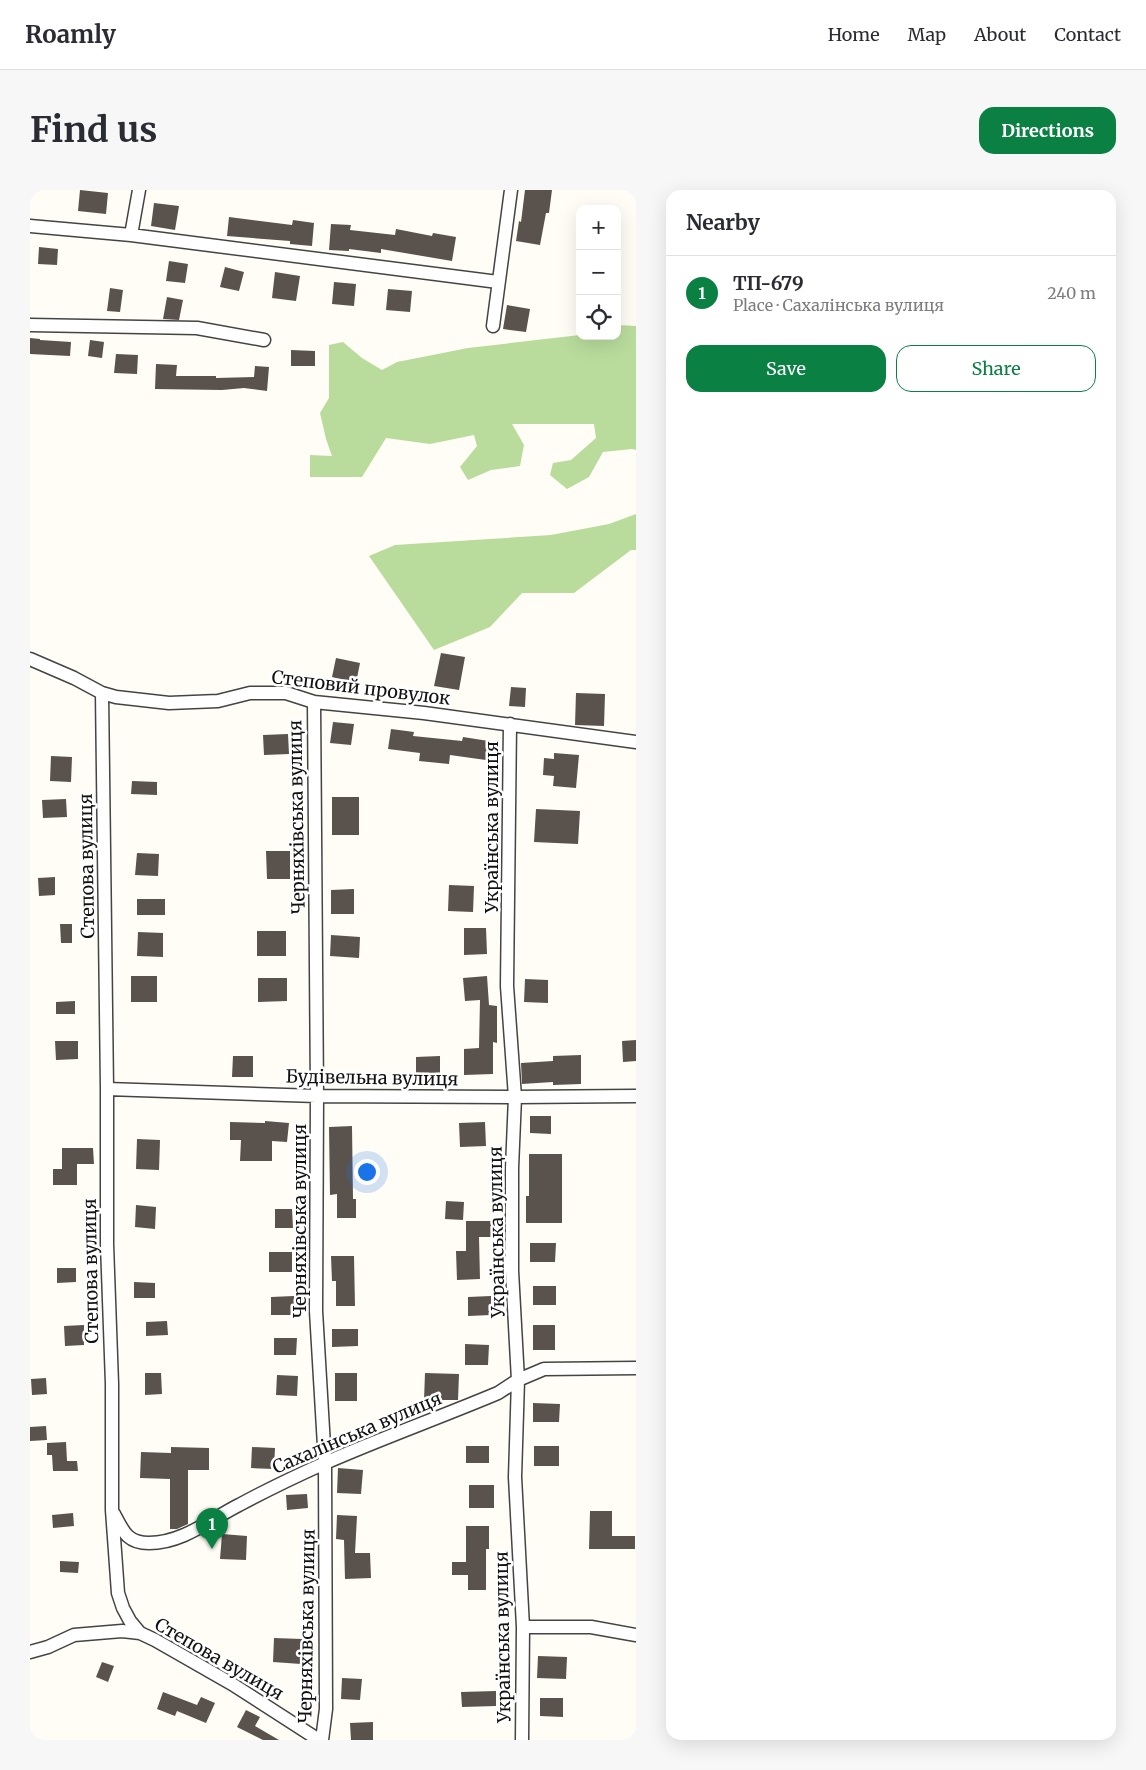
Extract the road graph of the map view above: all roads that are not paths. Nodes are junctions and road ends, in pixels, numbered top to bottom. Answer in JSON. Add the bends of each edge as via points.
{"nodes":[{"id":1,"x":139,"y":190,"type":"edge"},
{"id":2,"x":511,"y":190,"type":"edge"},
{"id":3,"x":30,"y":226,"type":"edge"},
{"id":4,"x":131,"y":235,"type":"junction"},
{"id":5,"x":498,"y":282,"type":"junction"},
{"id":6,"x":30,"y":325,"type":"edge"},
{"id":7,"x":493,"y":326,"type":"dead end"},
{"id":8,"x":264,"y":340,"type":"dead end"},
{"id":9,"x":30,"y":659,"type":"edge"},
{"id":10,"x":102,"y":693,"type":"junction"},
{"id":11,"x":314,"y":702,"type":"junction"},
{"id":12,"x":510,"y":724,"type":"junction"},
{"id":13,"x":636,"y":742,"type":"edge"},
{"id":14,"x":107,"y":1089,"type":"junction"},
{"id":15,"x":318,"y":1096,"type":"junction"},
{"id":16,"x":636,"y":1096,"type":"edge"},
{"id":17,"x":515,"y":1097,"type":"junction"},
{"id":18,"x":636,"y":1368,"type":"edge"},
{"id":19,"x":518,"y":1380,"type":"junction"},
{"id":20,"x":325,"y":1463,"type":"junction"},
{"id":21,"x":112,"y":1510,"type":"junction"},
{"id":22,"x":523,"y":1627,"type":"junction"},
{"id":23,"x":140,"y":1633,"type":"junction"},
{"id":24,"x":636,"y":1635,"type":"edge"},
{"id":25,"x":30,"y":1652,"type":"edge"},
{"id":26,"x":321,"y":1740,"type":"edge"},
{"id":27,"x":522,"y":1740,"type":"edge"}],
"edges":[{"from":1,"to":4,"type":"street"},
{"from":2,"to":5,"type":"street"},
{"from":3,"to":4,"type":"street"},
{"from":4,"to":5,"type":"street"},
{"from":5,"to":7,"type":"street"},
{"from":6,"to":8,"type":"street","via":[[198,328]]},
{"from":9,"to":10,"type":"street","name":"Степовий провулок"},
{"from":10,"to":11,"type":"street","name":"Степовий провулок","via":[[168,703],[218,701],[250,693],[286,693]]},
{"from":10,"to":14,"type":"street","name":"Степова вулиця"},
{"from":11,"to":12,"type":"street","name":"Степовий провулок"},
{"from":11,"to":15,"type":"street","name":"Черняхівська вулиця"},
{"from":12,"to":13,"type":"street","name":"Степовий провулок"},
{"from":12,"to":17,"type":"street","name":"Українська вулиця","via":[[507,986]]},
{"from":14,"to":15,"type":"street","name":"Будівельна вулиця"},
{"from":14,"to":21,"type":"street","name":"Степова вулиця"},
{"from":15,"to":17,"type":"street","name":"Будівельна вулиця"},
{"from":15,"to":20,"type":"street","name":"Черняхівська вулиця","via":[[316,1311]]},
{"from":16,"to":17,"type":"street","name":"Будівельна вулиця"},
{"from":17,"to":19,"type":"street","name":"Українська вулиця","via":[[512,1271]]},
{"from":18,"to":19,"type":"street","name":"Сахалінська вулиця","via":[[544,1369]]},
{"from":19,"to":20,"type":"street","name":"Сахалінська вулиця","via":[[498,1393]]},
{"from":19,"to":22,"type":"street","name":"Українська вулиця","via":[[515,1477]]},
{"from":20,"to":21,"type":"street","name":"Сахалінська вулиця","via":[[197,1530],[169,1540],[133,1541],[123,1532]]},
{"from":20,"to":26,"type":"street","name":"Черняхівська вулиця","via":[[326,1709]]},
{"from":21,"to":23,"type":"street","name":"Степова вулиця","via":[[118,1592],[123,1608]]},
{"from":22,"to":24,"type":"street","via":[[591,1626]]},
{"from":22,"to":27,"type":"street","name":"Українська вулиця"},
{"from":23,"to":25,"type":"street","via":[[122,1631],[74,1635]]},
{"from":23,"to":26,"type":"street","name":"Степова вулиця","via":[[232,1684]]}]}
